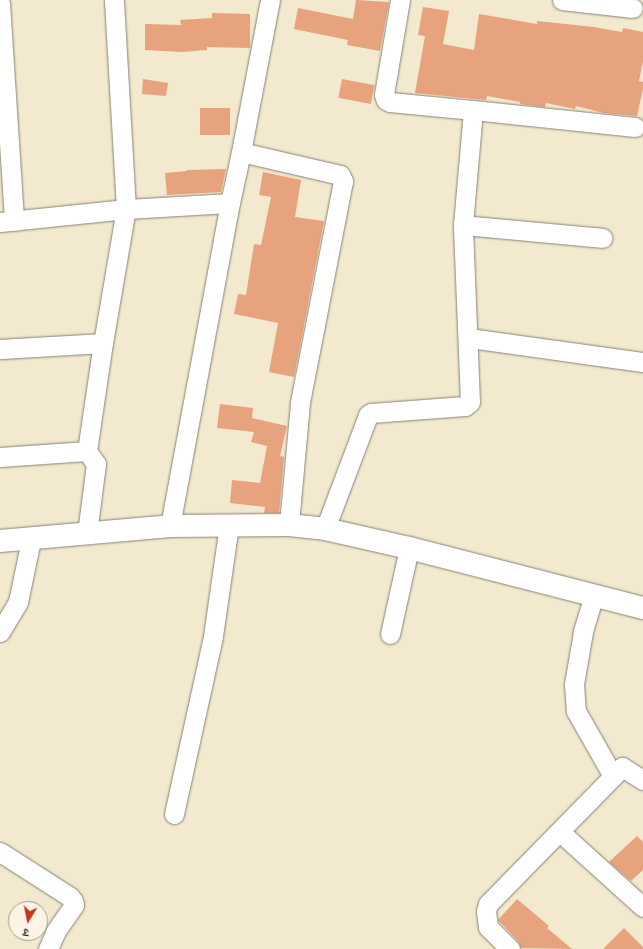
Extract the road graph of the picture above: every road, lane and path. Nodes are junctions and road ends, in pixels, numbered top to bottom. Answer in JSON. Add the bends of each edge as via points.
{"nodes":[{"id":1,"x":114,"y":0,"type":"edge"},
{"id":2,"x":270,"y":0,"type":"edge"},
{"id":3,"x":400,"y":0,"type":"edge"},
{"id":4,"x":562,"y":0,"type":"edge"},
{"id":5,"x":0,"y":3,"type":"edge"},
{"id":6,"x":633,"y":8,"type":"dead end"},
{"id":7,"x":4,"y":104,"type":"edge"},
{"id":8,"x":473,"y":110,"type":"junction"},
{"id":9,"x":635,"y":127,"type":"dead end"},
{"id":10,"x":241,"y":152,"type":"junction"},
{"id":11,"x":230,"y":203,"type":"junction"},
{"id":12,"x":126,"y":209,"type":"junction"},
{"id":13,"x":7,"y":221,"type":"edge"},
{"id":14,"x":463,"y":226,"type":"junction"},
{"id":15,"x":602,"y":238,"type":"dead end"},
{"id":16,"x":469,"y":338,"type":"junction"},
{"id":17,"x":103,"y":343,"type":"junction"},
{"id":18,"x":0,"y":349,"type":"edge"},
{"id":19,"x":643,"y":362,"type":"edge"},
{"id":20,"x":87,"y":451,"type":"junction"},
{"id":21,"x":0,"y":457,"type":"edge"},
{"id":22,"x":229,"y":524,"type":"junction"},
{"id":23,"x":170,"y":526,"type":"junction"},
{"id":24,"x":289,"y":526,"type":"junction"},
{"id":25,"x":325,"y":529,"type":"junction"},
{"id":26,"x":87,"y":534,"type":"junction"},
{"id":27,"x":31,"y":540,"type":"junction"},
{"id":28,"x":0,"y":541,"type":"edge"},
{"id":29,"x":409,"y":548,"type":"junction"},
{"id":30,"x":594,"y":595,"type":"junction"},
{"id":31,"x":643,"y":608,"type":"edge"},
{"id":32,"x":0,"y":632,"type":"edge"},
{"id":33,"x":390,"y":634,"type":"dead end"},
{"id":34,"x":613,"y":776,"type":"junction"},
{"id":35,"x":643,"y":780,"type":"edge"},
{"id":36,"x":174,"y":814,"type":"dead end"},
{"id":37,"x":560,"y":832,"type":"junction"},
{"id":38,"x":0,"y":852,"type":"edge"},
{"id":39,"x":643,"y":907,"type":"edge"},
{"id":40,"x":48,"y":949,"type":"edge"},
{"id":41,"x":510,"y":949,"type":"edge"}],
"edges":[{"from":1,"to":12,"type":"street"},
{"from":2,"to":10,"type":"street"},
{"from":3,"to":8,"type":"street","via":[[384,95],[386,100]]},
{"from":4,"to":6,"type":"street"},
{"from":5,"to":7,"type":"street"},
{"from":7,"to":13,"type":"street"},
{"from":8,"to":9,"type":"street"},
{"from":8,"to":14,"type":"street"},
{"from":10,"to":11,"type":"street"},
{"from":10,"to":24,"type":"street","via":[[340,175],[343,181],[300,404]]},
{"from":11,"to":12,"type":"street"},
{"from":11,"to":23,"type":"street"},
{"from":12,"to":13,"type":"street"},
{"from":12,"to":17,"type":"street"},
{"from":14,"to":15,"type":"street"},
{"from":14,"to":16,"type":"street"},
{"from":16,"to":19,"type":"street"},
{"from":16,"to":25,"type":"street","via":[[468,405],[368,415]]},
{"from":17,"to":18,"type":"street"},
{"from":17,"to":20,"type":"street"},
{"from":20,"to":21,"type":"street"},
{"from":20,"to":26,"type":"street","via":[[96,464]]},
{"from":22,"to":23,"type":"street"},
{"from":22,"to":24,"type":"street"},
{"from":22,"to":36,"type":"street","via":[[213,636]]},
{"from":23,"to":26,"type":"street"},
{"from":24,"to":25,"type":"street"},
{"from":25,"to":29,"type":"street"},
{"from":26,"to":27,"type":"street"},
{"from":27,"to":28,"type":"street"},
{"from":27,"to":32,"type":"street","via":[[18,602]]},
{"from":29,"to":30,"type":"street"},
{"from":29,"to":33,"type":"street"},
{"from":30,"to":31,"type":"street"},
{"from":30,"to":34,"type":"street","via":[[583,632],[574,684],[576,711]]},
{"from":34,"to":35,"type":"street","via":[[622,767]]},
{"from":34,"to":37,"type":"street"},
{"from":37,"to":39,"type":"street"},
{"from":37,"to":41,"type":"street","via":[[488,904],[488,927]]},
{"from":38,"to":40,"type":"street","via":[[73,900],[74,905],[56,931]]}]}
